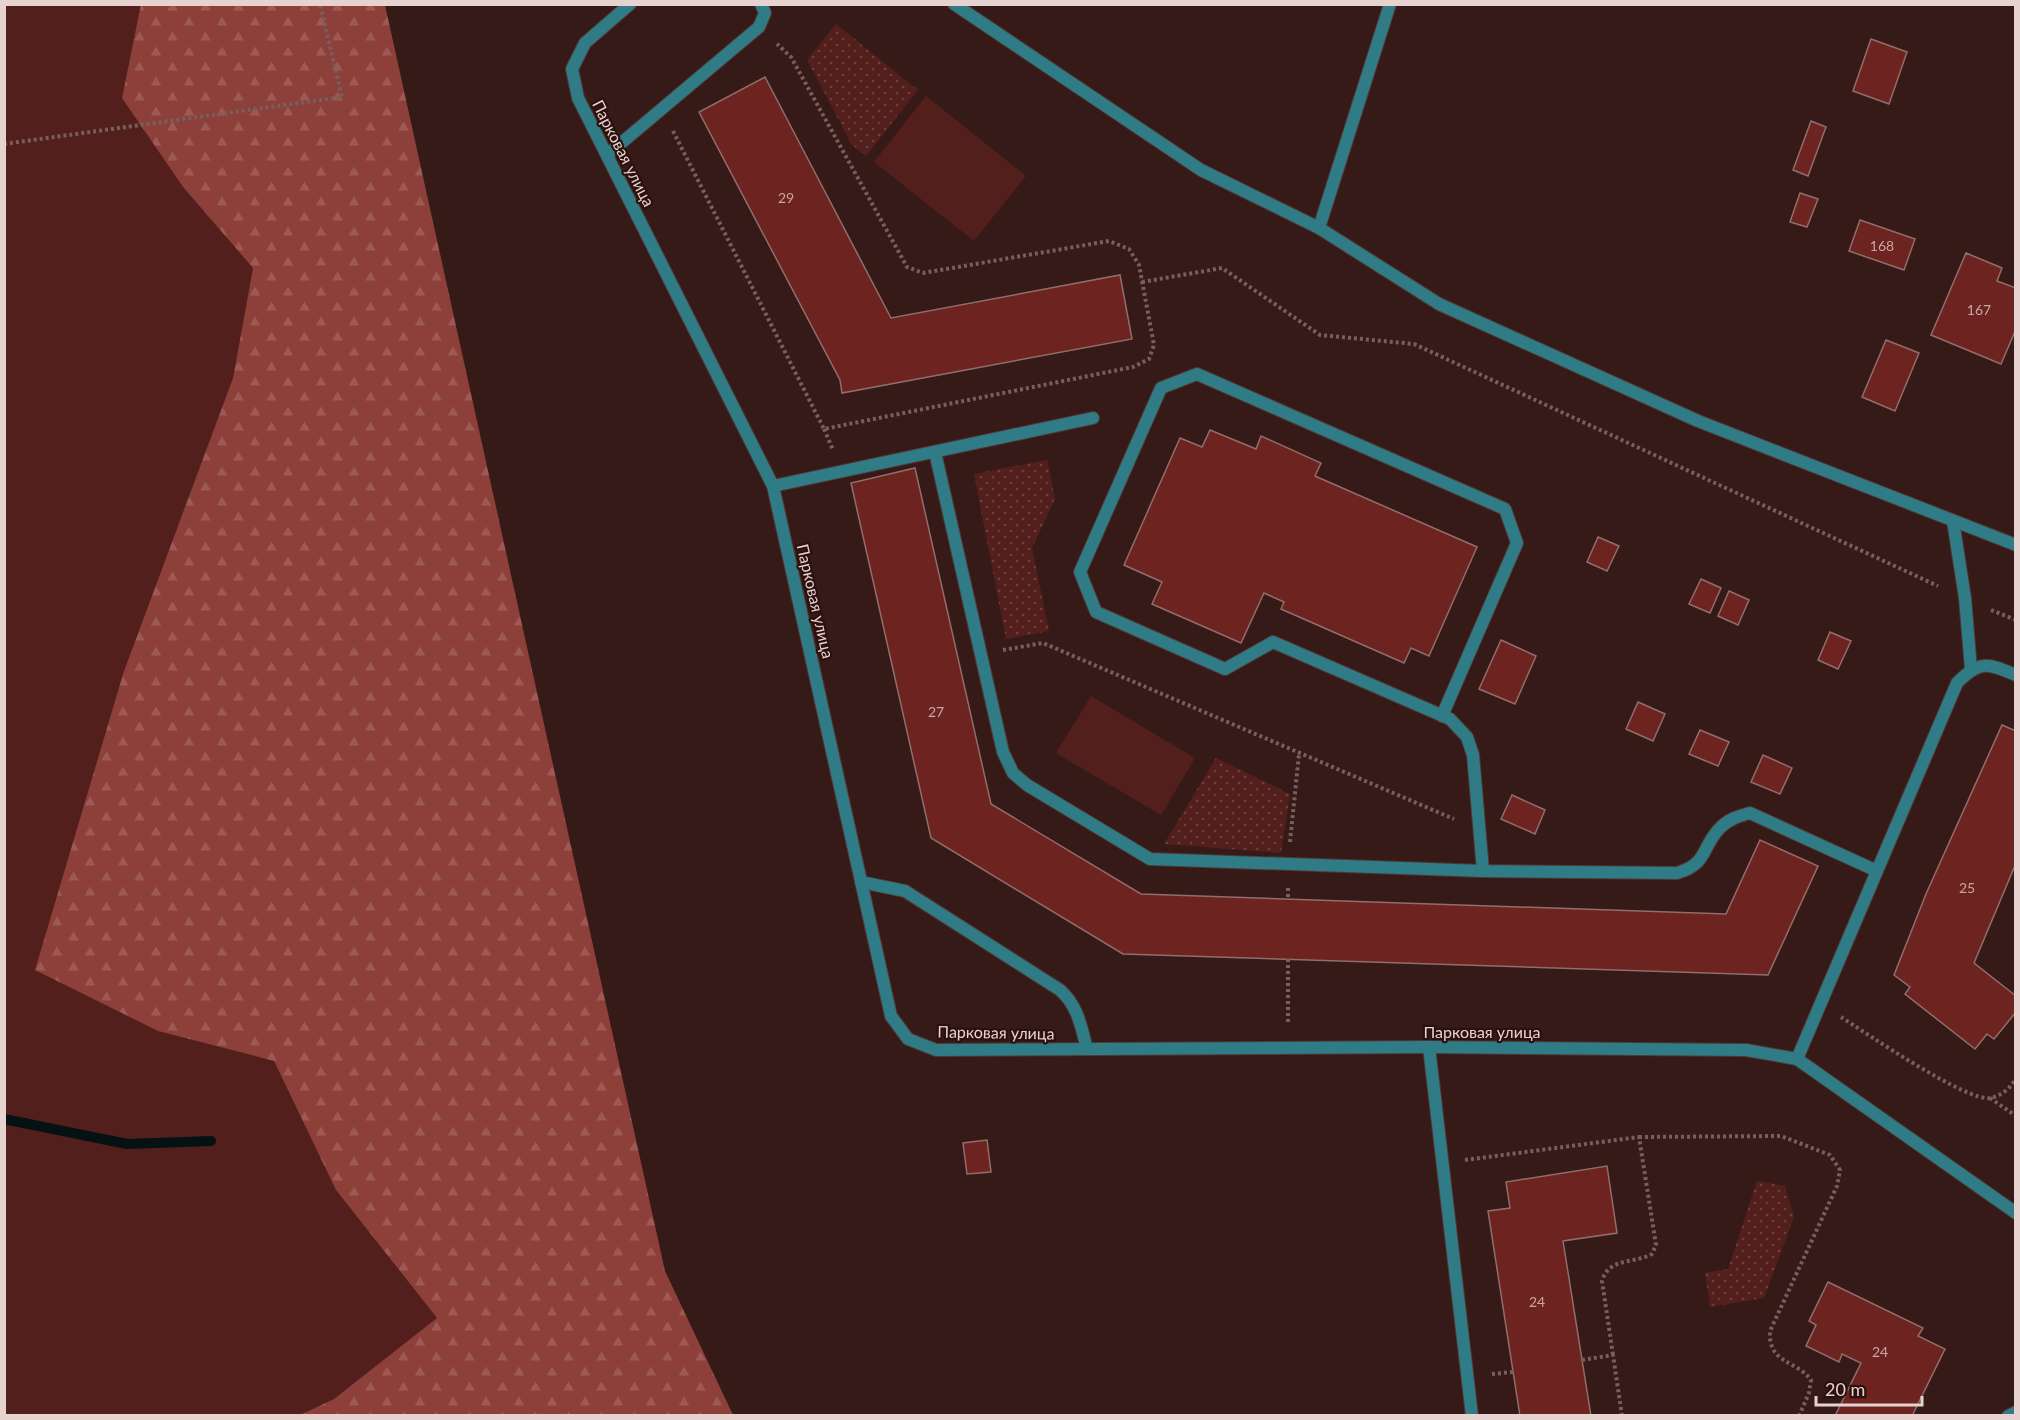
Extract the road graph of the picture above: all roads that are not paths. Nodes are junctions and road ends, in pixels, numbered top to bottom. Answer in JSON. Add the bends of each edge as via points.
{"nodes":[{"id":1,"x":630,"y":4,"type":"edge"},
{"id":2,"x":761,"y":4,"type":"edge"},
{"id":3,"x":954,"y":4,"type":"edge"},
{"id":4,"x":1390,"y":4,"type":"edge"},
{"id":5,"x":607,"y":155,"type":"junction"},
{"id":6,"x":1319,"y":228,"type":"junction"},
{"id":7,"x":1093,"y":418,"type":"dead end"},
{"id":8,"x":935,"y":452,"type":"junction"},
{"id":9,"x":773,"y":486,"type":"junction"},
{"id":10,"x":1953,"y":521,"type":"junction"},
{"id":11,"x":2016,"y":545,"type":"edge"},
{"id":12,"x":1971,"y":669,"type":"junction"},
{"id":13,"x":2016,"y":675,"type":"edge"},
{"id":14,"x":1442,"y":716,"type":"junction"},
{"id":15,"x":1483,"y":871,"type":"junction"},
{"id":16,"x":1876,"y":871,"type":"junction"},
{"id":17,"x":861,"y":882,"type":"junction"},
{"id":18,"x":1429,"y":1047,"type":"junction"},
{"id":19,"x":1087,"y":1049,"type":"junction"},
{"id":20,"x":1797,"y":1059,"type":"junction"},
{"id":21,"x":2016,"y":1213,"type":"edge"},
{"id":22,"x":2016,"y":1412,"type":"edge"},
{"id":23,"x":1472,"y":1416,"type":"edge"},
{"id":24,"x":2008,"y":1416,"type":"edge"}],
"edges":[{"from":1,"to":5,"type":"street","name":"Парковая улица","via":[[585,43],[572,69],[578,98]]},
{"from":2,"to":5,"type":"street","via":[[765,13],[759,27]]},
{"from":3,"to":6,"type":"street","via":[[1201,170]]},
{"from":4,"to":6,"type":"street"},
{"from":5,"to":9,"type":"street","name":"Парковая улица"},
{"from":6,"to":10,"type":"street","via":[[1439,304],[1698,421]]},
{"from":7,"to":8,"type":"street"},
{"from":8,"to":9,"type":"street"},
{"from":8,"to":15,"type":"street","via":[[1003,752],[1013,773],[1027,785],[1150,860]]},
{"from":9,"to":17,"type":"street","name":"Парковая улица"},
{"from":10,"to":11,"type":"street"},
{"from":10,"to":12,"type":"street"},
{"from":12,"to":13,"type":"street","via":[[1990,664]]},
{"from":12,"to":16,"type":"street","via":[[1957,683]]},
{"from":14,"to":14,"type":"street","via":[[1273,642],[1225,669],[1096,612],[1080,572],[1161,388],[1197,374],[1504,509],[1517,543]]},
{"from":14,"to":15,"type":"street","via":[[1467,737],[1473,755]]},
{"from":15,"to":16,"type":"street","via":[[1677,873],[1693,869],[1719,829],[1750,813]]},
{"from":16,"to":20,"type":"street"},
{"from":17,"to":19,"type":"street","via":[[905,891],[1060,990],[1077,1011]]},
{"from":17,"to":19,"type":"street","name":"Парковая улица","via":[[891,1016],[908,1040],[936,1050]]},
{"from":18,"to":19,"type":"street","name":"Парковая улица"},
{"from":18,"to":20,"type":"street","name":"Парковая улица","via":[[1746,1050]]},
{"from":18,"to":23,"type":"street"},
{"from":20,"to":21,"type":"street","name":"Парковая улица"},
{"from":22,"to":24,"type":"street"}]}
